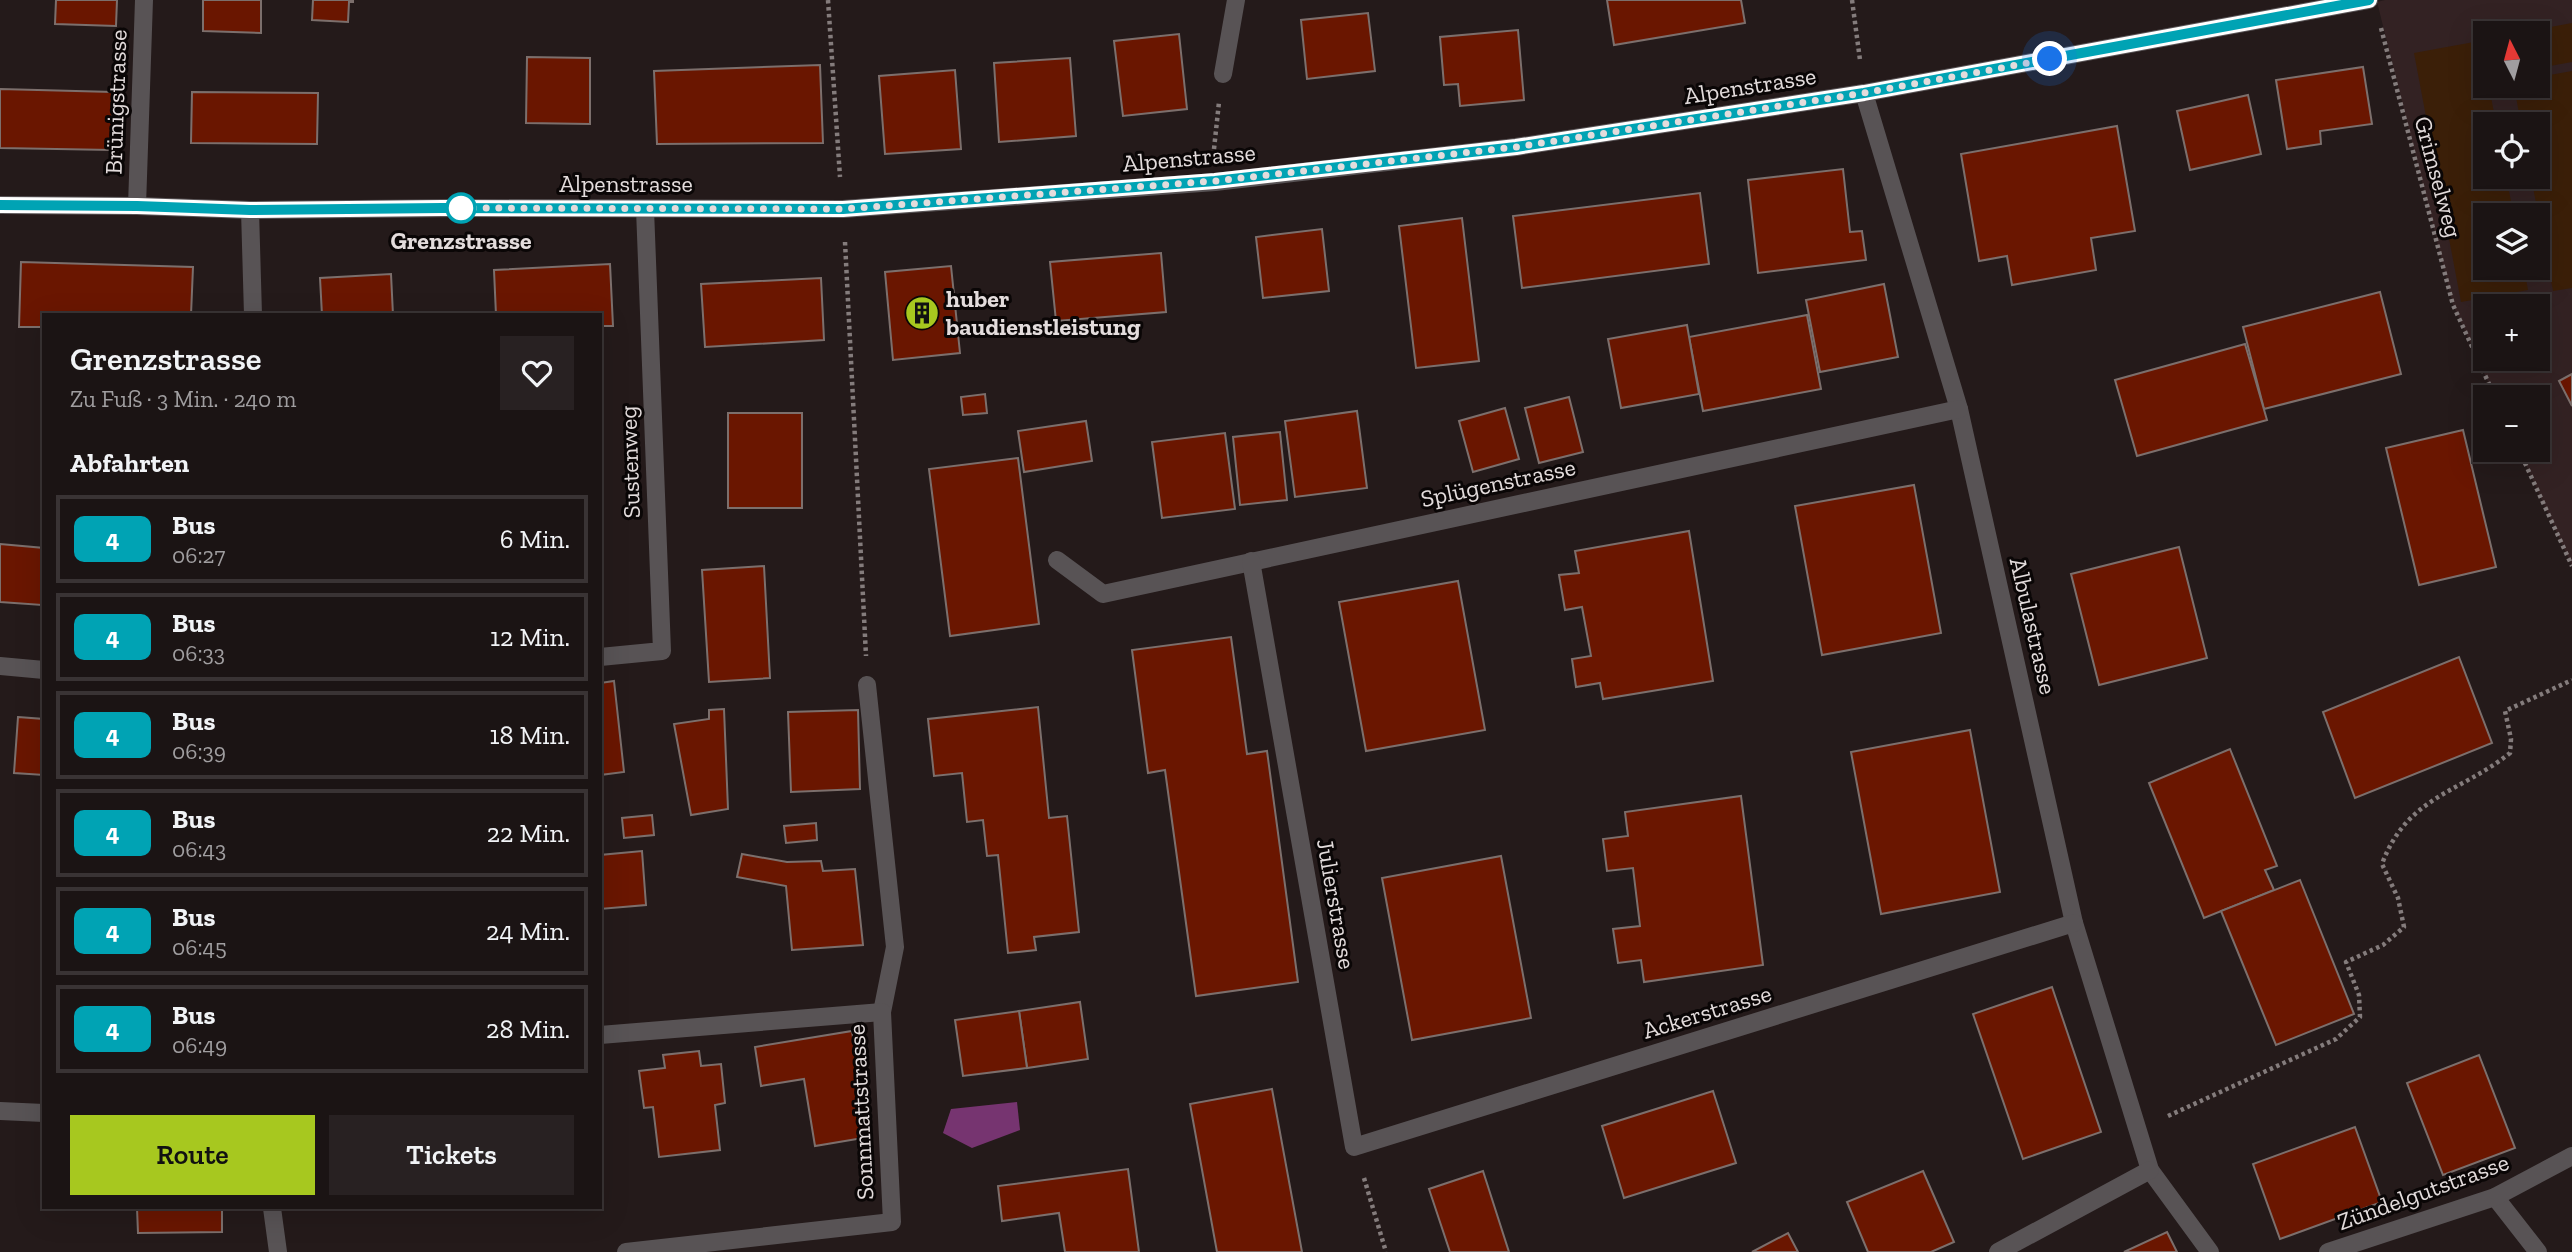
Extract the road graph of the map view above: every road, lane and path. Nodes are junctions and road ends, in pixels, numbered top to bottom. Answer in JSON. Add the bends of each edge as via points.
{"nodes":[{"id":1,"x":144,"y":0,"type":"edge"},
{"id":2,"x":828,"y":0,"type":"edge"},
{"id":3,"x":1236,"y":0,"type":"edge"},
{"id":4,"x":1852,"y":0,"type":"edge"},
{"id":5,"x":2369,"y":0,"type":"edge"},
{"id":6,"x":2381,"y":27,"type":"dead end"},
{"id":7,"x":1860,"y":61,"type":"dead end"},
{"id":8,"x":1223,"y":74,"type":"joint"},
{"id":9,"x":1864,"y":93,"type":"junction"},
{"id":10,"x":1215,"y":181,"type":"junction"},
{"id":11,"x":0,"y":205,"type":"edge"},
{"id":12,"x":137,"y":206,"type":"junction"},
{"id":13,"x":645,"y":209,"type":"junction"},
{"id":14,"x":843,"y":209,"type":"junction"},
{"id":15,"x":250,"y":210,"type":"junction"},
{"id":16,"x":253,"y":313,"type":"edge"},
{"id":17,"x":2490,"y":385,"type":"edge"},
{"id":18,"x":1959,"y":409,"type":"junction"},
{"id":19,"x":2524,"y":462,"type":"edge"},
{"id":20,"x":1057,"y":560,"type":"dead end"},
{"id":21,"x":1251,"y":561,"type":"junction"},
{"id":22,"x":2572,"y":566,"type":"edge"},
{"id":23,"x":602,"y":657,"type":"edge"},
{"id":24,"x":0,"y":666,"type":"edge"},
{"id":25,"x":42,"y":670,"type":"edge"},
{"id":26,"x":2572,"y":680,"type":"edge"},
{"id":27,"x":867,"y":685,"type":"joint"},
{"id":28,"x":2074,"y":923,"type":"junction"},
{"id":29,"x":882,"y":1012,"type":"junction"},
{"id":30,"x":602,"y":1035,"type":"edge"},
{"id":31,"x":0,"y":1111,"type":"edge"},
{"id":32,"x":42,"y":1112,"type":"edge"},
{"id":33,"x":2138,"y":1129,"type":"junction"},
{"id":34,"x":1354,"y":1147,"type":"junction"},
{"id":35,"x":2572,"y":1156,"type":"edge"},
{"id":36,"x":2151,"y":1170,"type":"junction"},
{"id":37,"x":2495,"y":1197,"type":"junction"},
{"id":38,"x":272,"y":1209,"type":"edge"},
{"id":39,"x":278,"y":1252,"type":"edge"},
{"id":40,"x":626,"y":1252,"type":"edge"},
{"id":41,"x":1387,"y":1252,"type":"edge"},
{"id":42,"x":1998,"y":1252,"type":"edge"},
{"id":43,"x":2210,"y":1252,"type":"edge"},
{"id":44,"x":2328,"y":1252,"type":"edge"},
{"id":45,"x":2538,"y":1252,"type":"edge"}],
"edges":[{"from":1,"to":12,"type":"street","name":"Brünigstrasse"},
{"from":2,"to":14,"type":"path"},
{"from":3,"to":8,"type":"street"},
{"from":4,"to":7,"type":"path"},
{"from":5,"to":9,"type":"street","name":"Alpenstrasse"},
{"from":6,"to":17,"type":"path","name":"Grimselweg","via":[[2453,305]]},
{"from":8,"to":10,"type":"path","via":[[1216,119]]},
{"from":9,"to":10,"type":"street","name":"Alpenstrasse","via":[[1516,147]]},
{"from":9,"to":18,"type":"street","name":"Albulastrasse"},
{"from":10,"to":14,"type":"street","name":"Alpenstrasse"},
{"from":11,"to":12,"type":"street","name":"Alpenstrasse"},
{"from":12,"to":15,"type":"street","name":"Alpenstrasse"},
{"from":13,"to":14,"type":"street","name":"Alpenstrasse"},
{"from":13,"to":15,"type":"street","name":"Alpenstrasse"},
{"from":13,"to":23,"type":"street","name":"Sustenweg","via":[[662,651]]},
{"from":14,"to":27,"type":"path"},
{"from":15,"to":16,"type":"street"},
{"from":18,"to":21,"type":"street","name":"Splügenstrasse"},
{"from":18,"to":28,"type":"street","name":"Albulastrasse"},
{"from":19,"to":22,"type":"path"},
{"from":20,"to":21,"type":"street","name":"Splügenstrasse","via":[[1103,594]]},
{"from":21,"to":34,"type":"street","name":"Julierstrasse"},
{"from":24,"to":25,"type":"street"},
{"from":26,"to":33,"type":"path","via":[[2505,711],[2510,753],[2414,812],[2388,850],[2382,864],[2398,898],[2404,927],[2383,945],[2346,962],[2359,995],[2360,1017],[2336,1039]]},
{"from":27,"to":29,"type":"street","via":[[895,947]]},
{"from":28,"to":33,"type":"street","name":"Albulastrasse"},
{"from":28,"to":34,"type":"street","name":"Ackerstrasse"},
{"from":29,"to":30,"type":"street","name":"Sonnmattstrasse"},
{"from":29,"to":40,"type":"street","name":"Sonnmattstrasse","via":[[892,1222]]},
{"from":31,"to":32,"type":"street"},
{"from":33,"to":36,"type":"street","name":"Albulastrasse"},
{"from":34,"to":41,"type":"path"},
{"from":35,"to":37,"type":"street","name":"Zündelgutstrasse"},
{"from":36,"to":42,"type":"street"},
{"from":36,"to":43,"type":"street"},
{"from":37,"to":44,"type":"street","name":"Zündelgutstrasse"},
{"from":37,"to":45,"type":"street"},
{"from":38,"to":39,"type":"street"}]}
